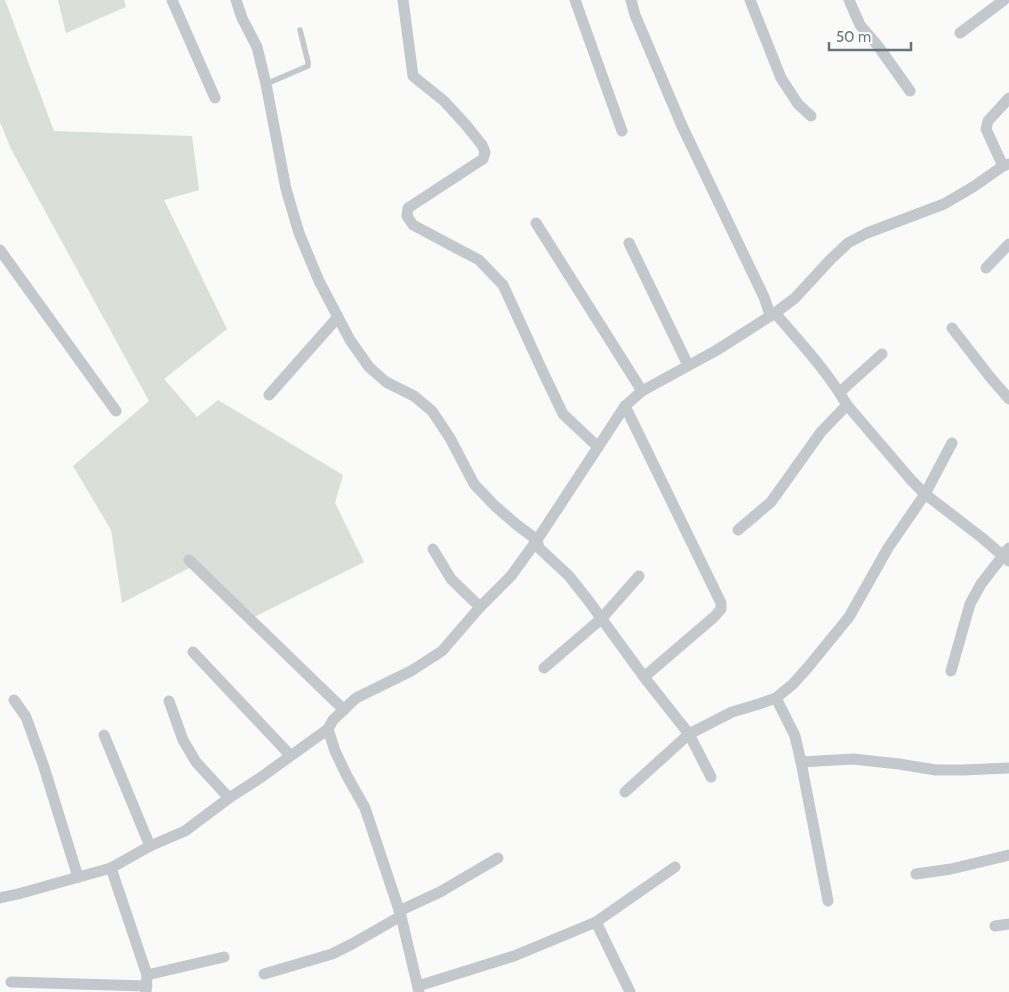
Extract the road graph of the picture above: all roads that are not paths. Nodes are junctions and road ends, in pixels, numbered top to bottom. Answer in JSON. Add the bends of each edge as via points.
{"nodes":[{"id":1,"x":172,"y":0,"type":"edge"},
{"id":2,"x":236,"y":0,"type":"edge"},
{"id":3,"x":403,"y":0,"type":"edge"},
{"id":4,"x":575,"y":0,"type":"edge"},
{"id":5,"x":631,"y":0,"type":"edge"},
{"id":6,"x":750,"y":0,"type":"edge"},
{"id":7,"x":849,"y":0,"type":"edge"},
{"id":8,"x":1004,"y":0,"type":"edge"},
{"id":9,"x":300,"y":30,"type":"dead end"},
{"id":10,"x":960,"y":33,"type":"dead end"},
{"id":11,"x":266,"y":84,"type":"junction"},
{"id":12,"x":910,"y":91,"type":"dead end"},
{"id":13,"x":215,"y":98,"type":"dead end"},
{"id":14,"x":1009,"y":98,"type":"edge"},
{"id":15,"x":811,"y":116,"type":"dead end"},
{"id":16,"x":622,"y":131,"type":"dead end"},
{"id":17,"x":1006,"y":165,"type":"edge"},
{"id":18,"x":536,"y":223,"type":"dead end"},
{"id":19,"x":629,"y":243,"type":"dead end"},
{"id":20,"x":1009,"y":244,"type":"edge"},
{"id":21,"x":0,"y":250,"type":"edge"},
{"id":22,"x":986,"y":268,"type":"dead end"},
{"id":23,"x":772,"y":314,"type":"junction"},
{"id":24,"x":338,"y":317,"type":"junction"},
{"id":25,"x":952,"y":328,"type":"dead end"},
{"id":26,"x":882,"y":354,"type":"dead end"},
{"id":27,"x":688,"y":366,"type":"junction"},
{"id":28,"x":642,"y":390,"type":"junction"},
{"id":29,"x":840,"y":392,"type":"junction"},
{"id":30,"x":269,"y":396,"type":"dead end"},
{"id":31,"x":1009,"y":399,"type":"edge"},
{"id":32,"x":847,"y":405,"type":"junction"},
{"id":33,"x":625,"y":406,"type":"junction"},
{"id":34,"x":116,"y":411,"type":"dead end"},
{"id":35,"x":952,"y":443,"type":"dead end"},
{"id":36,"x":598,"y":447,"type":"junction"},
{"id":37,"x":925,"y":494,"type":"junction"},
{"id":38,"x":738,"y":530,"type":"dead end"},
{"id":39,"x":537,"y":540,"type":"junction"},
{"id":40,"x":433,"y":550,"type":"dead end"},
{"id":41,"x":1007,"y":555,"type":"edge"},
{"id":42,"x":189,"y":560,"type":"dead end"},
{"id":43,"x":639,"y":576,"type":"dead end"},
{"id":44,"x":480,"y":607,"type":"junction"},
{"id":45,"x":601,"y":619,"type":"junction"},
{"id":46,"x":192,"y":652,"type":"dead end"},
{"id":47,"x":544,"y":668,"type":"dead end"},
{"id":48,"x":951,"y":671,"type":"dead end"},
{"id":49,"x":644,"y":677,"type":"junction"},
{"id":50,"x":776,"y":698,"type":"junction"},
{"id":51,"x":14,"y":700,"type":"dead end"},
{"id":52,"x":169,"y":701,"type":"dead end"},
{"id":53,"x":344,"y":710,"type":"junction"},
{"id":54,"x":328,"y":729,"type":"junction"},
{"id":55,"x":689,"y":734,"type":"junction"},
{"id":56,"x":104,"y":735,"type":"dead end"},
{"id":57,"x":290,"y":755,"type":"junction"},
{"id":58,"x":801,"y":762,"type":"junction"},
{"id":59,"x":1009,"y":768,"type":"edge"},
{"id":60,"x":711,"y":777,"type":"dead end"},
{"id":61,"x":625,"y":792,"type":"dead end"},
{"id":62,"x":229,"y":798,"type":"junction"},
{"id":63,"x":150,"y":846,"type":"junction"},
{"id":64,"x":1009,"y":855,"type":"edge"},
{"id":65,"x":498,"y":858,"type":"dead end"},
{"id":66,"x":675,"y":867,"type":"dead end"},
{"id":67,"x":111,"y":868,"type":"junction"},
{"id":68,"x":916,"y":874,"type":"dead end"},
{"id":69,"x":78,"y":877,"type":"junction"},
{"id":70,"x":0,"y":898,"type":"edge"},
{"id":71,"x":828,"y":902,"type":"dead end"},
{"id":72,"x":400,"y":914,"type":"junction"},
{"id":73,"x":596,"y":922,"type":"junction"},
{"id":74,"x":1009,"y":924,"type":"edge"},
{"id":75,"x":996,"y":926,"type":"dead end"},
{"id":76,"x":224,"y":957,"type":"dead end"},
{"id":77,"x":264,"y":974,"type":"dead end"},
{"id":78,"x":11,"y":982,"type":"dead end"},
{"id":79,"x":147,"y":984,"type":"edge"},
{"id":80,"x":418,"y":989,"type":"edge"},
{"id":81,"x":630,"y":992,"type":"edge"}],
"edges":[{"from":1,"to":13,"type":"street"},
{"from":2,"to":11,"type":"street","via":[[257,47]]},
{"from":3,"to":36,"type":"street","via":[[413,76],[444,101],[485,152],[483,159],[408,208],[407,216],[413,225],[479,260],[503,284],[563,414]]},
{"from":4,"to":16,"type":"street"},
{"from":5,"to":23,"type":"street","via":[[682,126]]},
{"from":6,"to":15,"type":"street","via":[[782,78],[798,104]]},
{"from":7,"to":12,"type":"street","via":[[860,25]]},
{"from":8,"to":10,"type":"street"},
{"from":9,"to":11,"type":"lane","via":[[308,66]]},
{"from":11,"to":24,"type":"street","via":[[286,189],[299,233]]},
{"from":14,"to":17,"type":"street","via":[[988,121],[986,129]]},
{"from":17,"to":23,"type":"street","via":[[944,204],[848,243],[795,298]]},
{"from":18,"to":28,"type":"street"},
{"from":19,"to":27,"type":"street"},
{"from":20,"to":22,"type":"street"},
{"from":21,"to":34,"type":"street"},
{"from":23,"to":27,"type":"street"},
{"from":23,"to":29,"type":"street","via":[[817,361]]},
{"from":24,"to":30,"type":"street"},
{"from":24,"to":39,"type":"street","via":[[369,367],[386,382],[414,396],[432,412],[474,484]]},
{"from":25,"to":31,"type":"street"},
{"from":26,"to":29,"type":"street"},
{"from":27,"to":28,"type":"street"},
{"from":28,"to":33,"type":"street"},
{"from":29,"to":32,"type":"street"},
{"from":32,"to":37,"type":"street"},
{"from":32,"to":38,"type":"street","via":[[821,432],[770,502]]},
{"from":33,"to":36,"type":"street"},
{"from":33,"to":49,"type":"street","via":[[721,603],[721,609],[714,617]]},
{"from":35,"to":37,"type":"street"},
{"from":36,"to":39,"type":"street"},
{"from":37,"to":41,"type":"street"},
{"from":37,"to":50,"type":"street","via":[[888,548],[849,617],[798,678]]},
{"from":39,"to":44,"type":"street","via":[[511,576]]},
{"from":39,"to":45,"type":"street","via":[[539,548],[569,576]]},
{"from":40,"to":44,"type":"street","via":[[451,579]]},
{"from":41,"to":48,"type":"street","via":[[981,584],[970,604]]},
{"from":42,"to":53,"type":"street"},
{"from":43,"to":45,"type":"street"},
{"from":44,"to":53,"type":"street","via":[[442,651],[411,671],[356,698]]},
{"from":45,"to":47,"type":"street"},
{"from":45,"to":49,"type":"street"},
{"from":46,"to":57,"type":"street"},
{"from":49,"to":55,"type":"street"},
{"from":50,"to":55,"type":"street","via":[[732,712]]},
{"from":50,"to":58,"type":"street","via":[[794,736]]},
{"from":51,"to":69,"type":"street","via":[[32,733]]},
{"from":52,"to":62,"type":"street","via":[[183,740],[196,762]]},
{"from":53,"to":54,"type":"street"},
{"from":54,"to":57,"type":"street"},
{"from":54,"to":72,"type":"street","via":[[335,751],[365,808]]},
{"from":55,"to":60,"type":"street"},
{"from":55,"to":61,"type":"street"},
{"from":56,"to":63,"type":"street"},
{"from":57,"to":62,"type":"street"},
{"from":58,"to":59,"type":"street","via":[[853,759],[936,770]]},
{"from":58,"to":71,"type":"street"},
{"from":62,"to":63,"type":"street","via":[[185,831]]},
{"from":63,"to":67,"type":"street"},
{"from":64,"to":68,"type":"street"},
{"from":65,"to":72,"type":"street"},
{"from":66,"to":73,"type":"street"},
{"from":67,"to":69,"type":"street"},
{"from":67,"to":79,"type":"street"},
{"from":69,"to":70,"type":"street"},
{"from":72,"to":77,"type":"street","via":[[332,954]]},
{"from":72,"to":80,"type":"street"},
{"from":73,"to":80,"type":"street","via":[[514,956]]},
{"from":73,"to":81,"type":"street"},
{"from":74,"to":75,"type":"street"},
{"from":76,"to":79,"type":"street"},
{"from":78,"to":79,"type":"street"}]}
